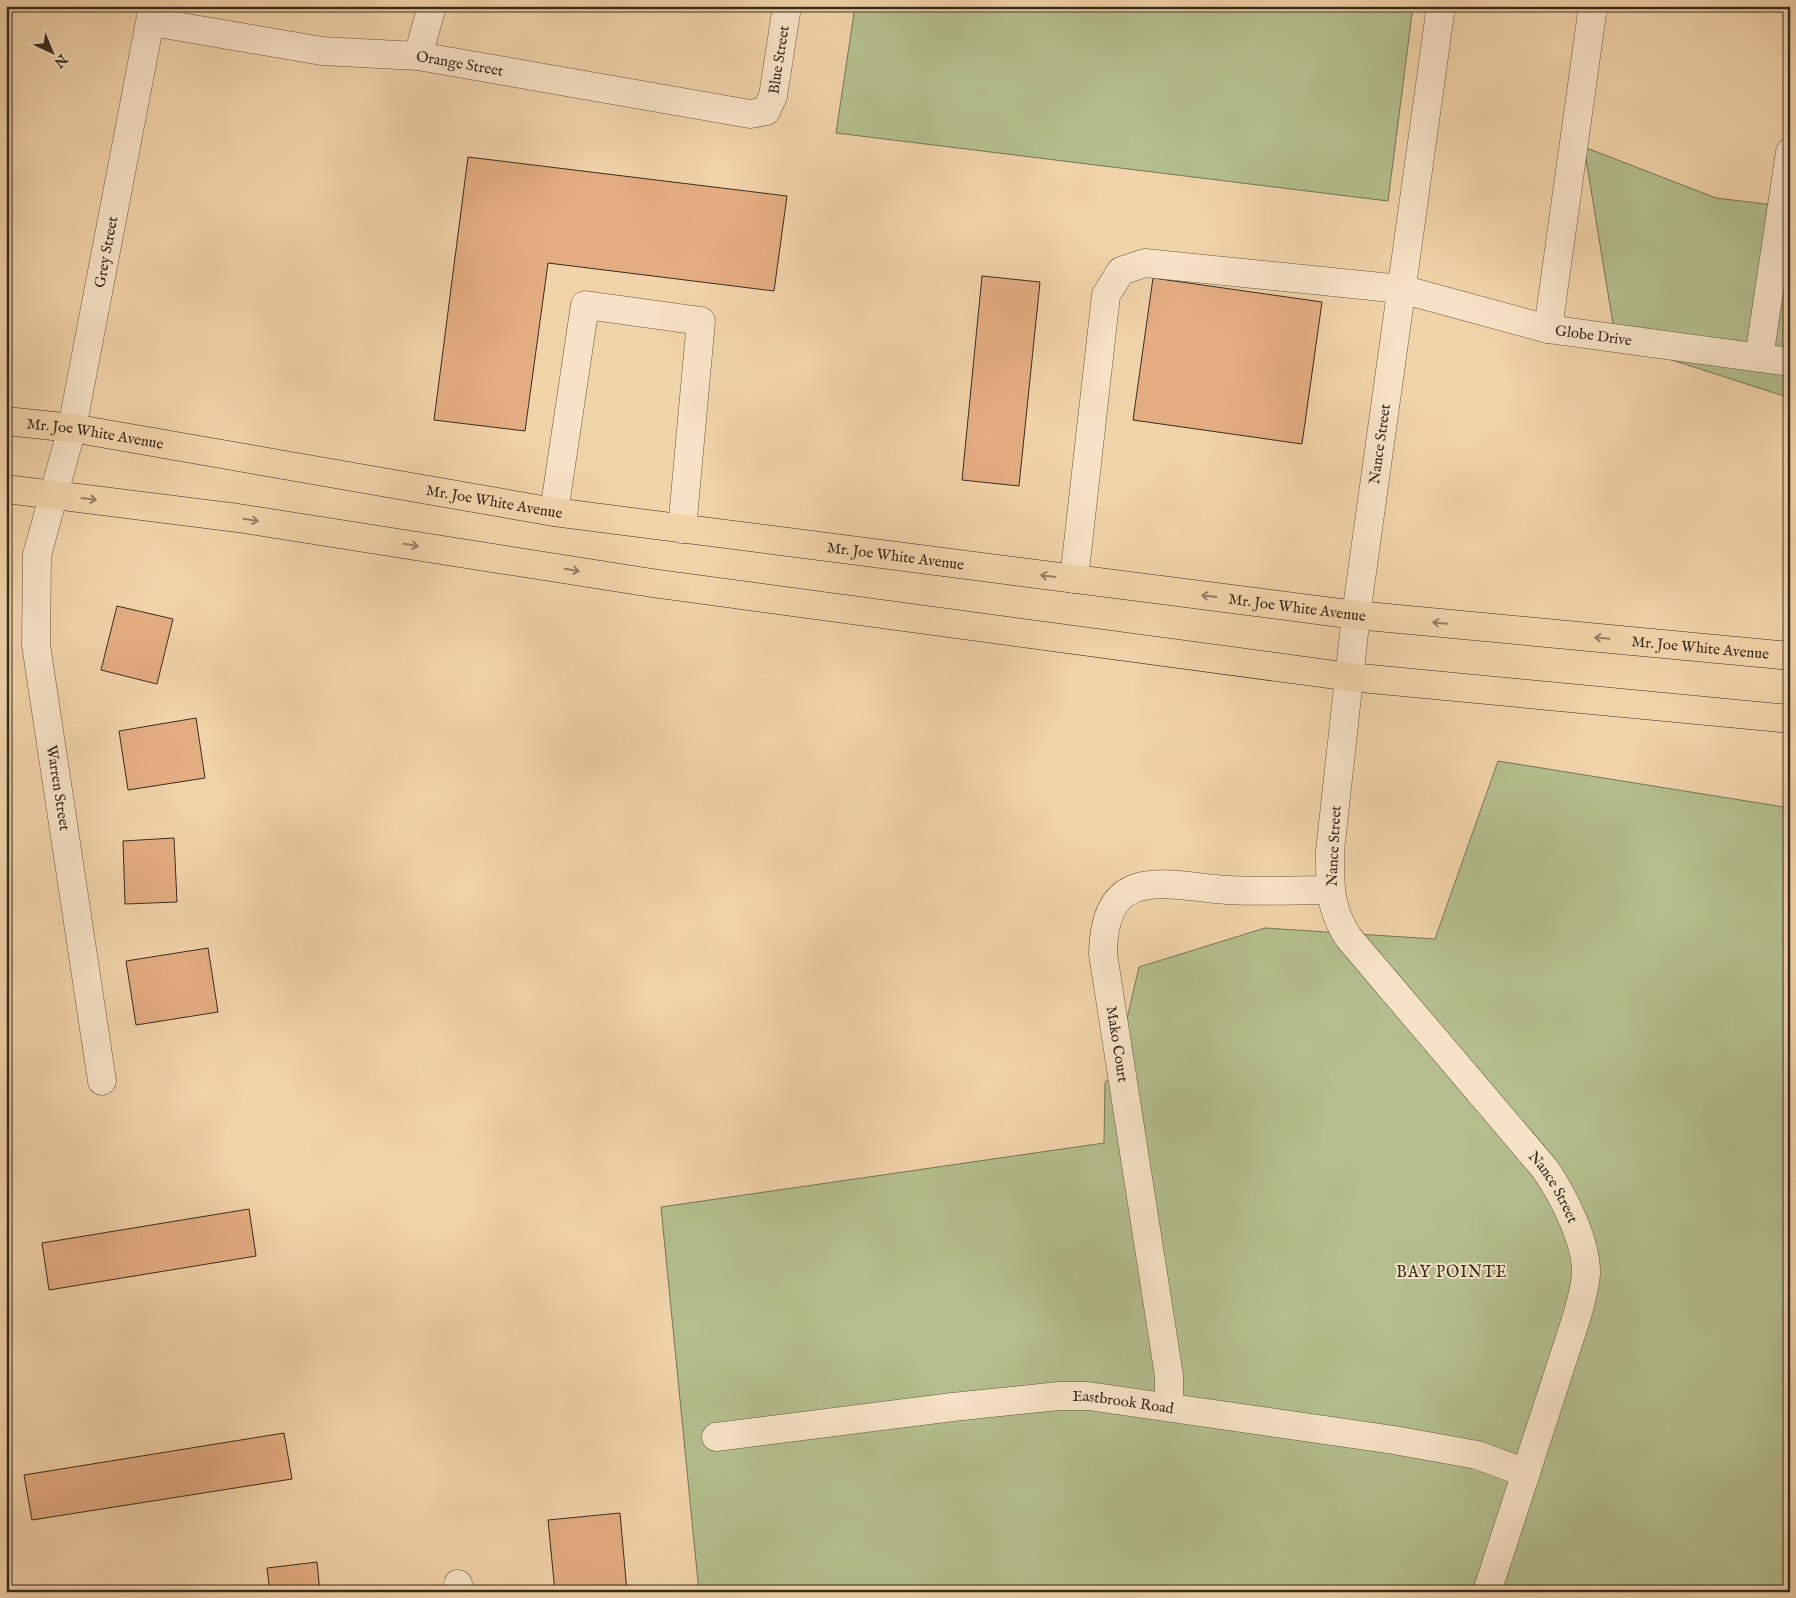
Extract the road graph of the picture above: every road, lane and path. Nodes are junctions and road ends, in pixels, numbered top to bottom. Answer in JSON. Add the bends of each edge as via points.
{"nodes":[{"id":1,"x":432,"y":6,"type":"edge"},
{"id":2,"x":787,"y":6,"type":"edge"},
{"id":3,"x":1441,"y":6,"type":"edge"},
{"id":4,"x":1593,"y":6,"type":"edge"},
{"id":5,"x":152,"y":14,"type":"edge"},
{"id":6,"x":418,"y":56,"type":"junction"},
{"id":7,"x":766,"y":111,"type":"joint"},
{"id":8,"x":1790,"y":152,"type":"edge"},
{"id":9,"x":1401,"y":289,"type":"junction"},
{"id":10,"x":1548,"y":329,"type":"junction"},
{"id":11,"x":1759,"y":358,"type":"junction"},
{"id":12,"x":1790,"y":362,"type":"edge"},
{"id":13,"x":6,"y":422,"type":"edge"},
{"id":14,"x":72,"y":428,"type":"junction"},
{"id":15,"x":6,"y":488,"type":"edge"},
{"id":16,"x":53,"y":495,"type":"junction"},
{"id":17,"x":554,"y":512,"type":"junction"},
{"id":18,"x":682,"y":529,"type":"junction"},
{"id":19,"x":1074,"y":579,"type":"junction"},
{"id":20,"x":1356,"y":615,"type":"junction"},
{"id":21,"x":1790,"y":656,"type":"edge"},
{"id":22,"x":1350,"y":677,"type":"junction"},
{"id":23,"x":1790,"y":719,"type":"edge"},
{"id":24,"x":1330,"y":890,"type":"junction"},
{"id":25,"x":102,"y":1081,"type":"dead end"},
{"id":26,"x":1169,"y":1406,"type":"junction"},
{"id":27,"x":716,"y":1437,"type":"dead end"},
{"id":28,"x":1526,"y":1472,"type":"junction"},
{"id":29,"x":1487,"y":1592,"type":"edge"}],
"edges":[{"from":1,"to":6,"type":"street"},
{"from":2,"to":7,"type":"street","name":"Blue Street","via":[[773,96]]},
{"from":3,"to":9,"type":"street","name":"Nance Street"},
{"from":4,"to":10,"type":"street"},
{"from":5,"to":6,"type":"street","name":"Orange Street","via":[[322,50]]},
{"from":5,"to":14,"type":"street","name":"Grey Street"},
{"from":6,"to":7,"type":"street","name":"Orange Street","via":[[750,114]]},
{"from":8,"to":11,"type":"street"},
{"from":9,"to":10,"type":"street","name":"Globe Drive"},
{"from":9,"to":19,"type":"street","name":"Globe Drive","via":[[1145,263],[1121,271],[1106,295]]},
{"from":9,"to":20,"type":"street","name":"Nance Street"},
{"from":10,"to":11,"type":"street","name":"Globe Drive"},
{"from":11,"to":12,"type":"street","name":"Globe Drive"},
{"from":13,"to":14,"type":"main road","name":"Mr. Joe White Avenue"},
{"from":14,"to":16,"type":"street","name":"Grey Street"},
{"from":14,"to":17,"type":"main road","name":"Mr. Joe White Avenue"},
{"from":15,"to":16,"type":"main road"},
{"from":16,"to":22,"type":"main road","one_way":true,"via":[[238,518],[652,583]]},
{"from":16,"to":25,"type":"street","name":"Warren Street","via":[[37,556],[36,645]]},
{"from":17,"to":18,"type":"main road","name":"Mr. Joe White Avenue"},
{"from":17,"to":18,"type":"street","via":[[585,305],[701,321]]},
{"from":19,"to":18,"type":"main road","name":"Mr. Joe White Avenue","one_way":true},
{"from":20,"to":19,"type":"main road","name":"Mr. Joe White Avenue","one_way":true},
{"from":21,"to":20,"type":"main road","name":"Mr. Joe White Avenue","one_way":true},
{"from":20,"to":22,"type":"street","name":"Nance Street"},
{"from":22,"to":23,"type":"main road"},
{"from":22,"to":24,"type":"street","name":"Nance Street","via":[[1330,851]]},
{"from":24,"to":26,"type":"street","name":"Mako Court","via":[[1229,890],[1148,884],[1123,895],[1108,914],[1103,954],[1169,1376]]},
{"from":24,"to":28,"type":"street","name":"Nance Street","via":[[1338,920],[1348,937],[1545,1169],[1558,1187],[1576,1232],[1586,1272],[1583,1297]]},
{"from":26,"to":27,"type":"street","name":"Eastbrook Road","via":[[1088,1396],[1059,1396]]},
{"from":26,"to":28,"type":"street","name":"Eastbrook Road","via":[[1477,1455]]},
{"from":28,"to":29,"type":"street","name":"Nance Street"}]}
